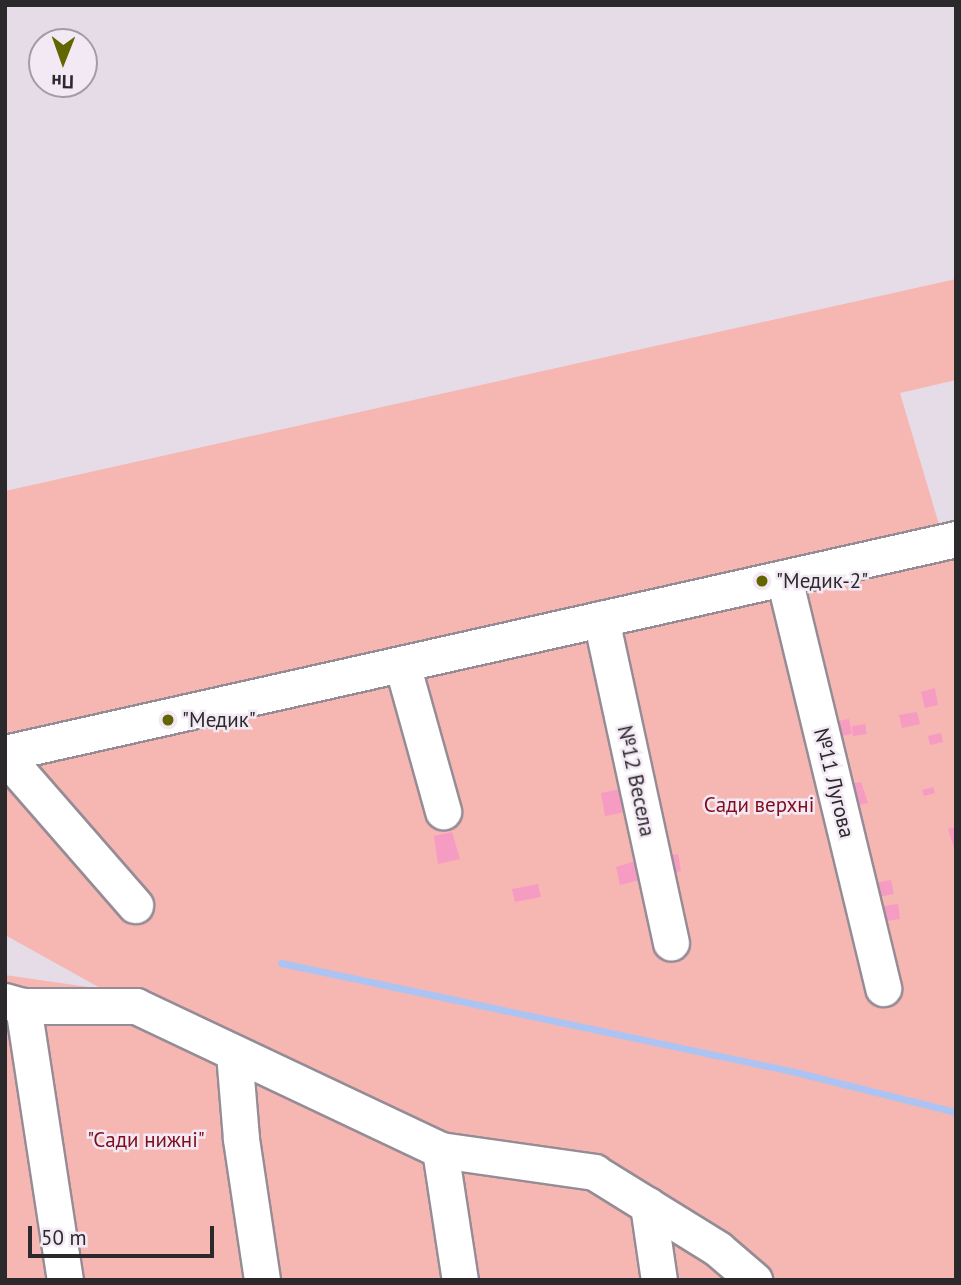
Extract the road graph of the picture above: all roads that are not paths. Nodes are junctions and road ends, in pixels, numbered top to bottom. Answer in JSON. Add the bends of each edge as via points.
{"nodes":[{"id":1,"x":956,"y":539,"type":"edge"},
{"id":2,"x":784,"y":578,"type":"junction"},
{"id":3,"x":601,"y":619,"type":"junction"},
{"id":4,"x":402,"y":664,"type":"junction"},
{"id":5,"x":5,"y":754,"type":"edge"},
{"id":6,"x":443,"y":811,"type":"dead end"},
{"id":7,"x":135,"y":905,"type":"dead end"},
{"id":8,"x":671,"y":943,"type":"dead end"},
{"id":9,"x":883,"y":988,"type":"dead end"},
{"id":10,"x":14,"y":1003,"type":"edge"},
{"id":11,"x":234,"y":1053,"type":"junction"},
{"id":12,"x":440,"y":1150,"type":"junction"},
{"id":13,"x":648,"y":1205,"type":"junction"},
{"id":14,"x":65,"y":1280,"type":"edge"},
{"id":15,"x":262,"y":1280,"type":"edge"},
{"id":16,"x":460,"y":1280,"type":"edge"},
{"id":17,"x":659,"y":1280,"type":"edge"},
{"id":18,"x":754,"y":1280,"type":"edge"}],
"edges":[{"from":1,"to":2,"type":"street"},
{"from":2,"to":3,"type":"street"},
{"from":2,"to":9,"type":"street","name":"№11 Лугова"},
{"from":3,"to":4,"type":"street"},
{"from":3,"to":8,"type":"street","name":"№12 Весела"},
{"from":4,"to":5,"type":"street"},
{"from":4,"to":6,"type":"street"},
{"from":5,"to":7,"type":"street"},
{"from":10,"to":11,"type":"street","via":[[136,1006]]},
{"from":10,"to":14,"type":"street"},
{"from":11,"to":12,"type":"street"},
{"from":11,"to":15,"type":"street","via":[[241,1139]]},
{"from":12,"to":13,"type":"street","via":[[594,1172]]},
{"from":12,"to":16,"type":"street"},
{"from":13,"to":17,"type":"street"},
{"from":13,"to":18,"type":"street","via":[[719,1249]]}]}
